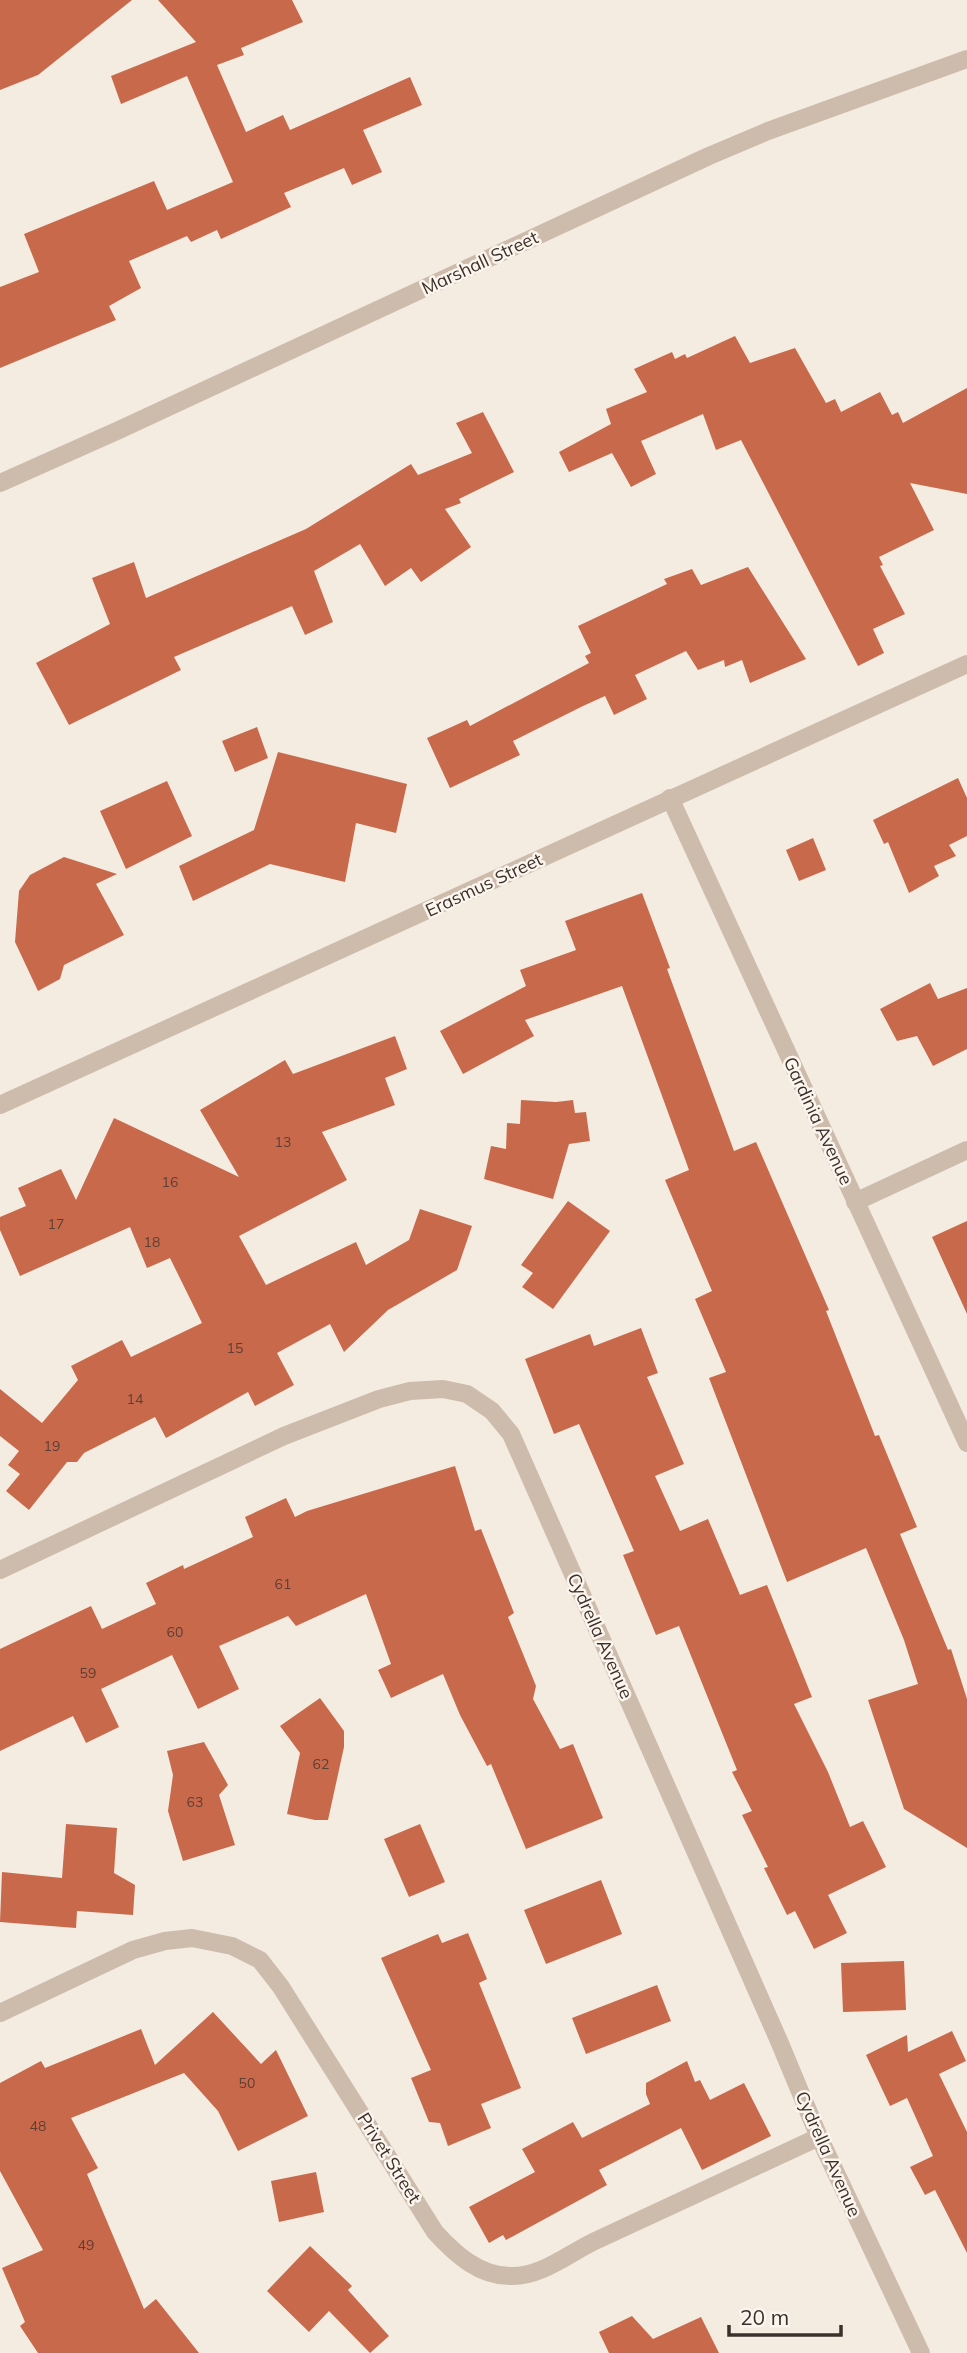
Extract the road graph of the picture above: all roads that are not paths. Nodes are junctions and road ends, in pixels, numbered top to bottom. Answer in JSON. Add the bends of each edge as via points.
{"nodes":[{"id":1,"x":967,"y":58,"type":"edge"},
{"id":2,"x":0,"y":483,"type":"edge"},
{"id":3,"x":967,"y":664,"type":"edge"},
{"id":4,"x":670,"y":799,"type":"junction"},
{"id":5,"x":0,"y":1105,"type":"edge"},
{"id":6,"x":967,"y":1150,"type":"edge"},
{"id":7,"x":855,"y":1202,"type":"junction"},
{"id":8,"x":967,"y":1443,"type":"edge"},
{"id":9,"x":0,"y":1570,"type":"edge"},
{"id":10,"x":0,"y":2014,"type":"edge"},
{"id":11,"x":819,"y":2137,"type":"junction"},
{"id":12,"x":921,"y":2353,"type":"edge"}],
"edges":[{"from":1,"to":2,"type":"street","name":"Marshall Street","via":[[709,156]]},
{"from":3,"to":4,"type":"street","name":"Erasmus Street"},
{"from":4,"to":5,"type":"street","name":"Erasmus Street"},
{"from":4,"to":7,"type":"street","name":"Gardinia Avenue"},
{"from":6,"to":7,"type":"street"},
{"from":7,"to":8,"type":"street","name":"Gardinia Avenue"},
{"from":9,"to":11,"type":"street","name":"Cydrella Avenue","via":[[284,1436],[379,1399],[443,1389],[467,1394],[492,1411],[511,1434]]},
{"from":10,"to":11,"type":"street","name":"Privet Street","via":[[133,1950],[164,1941],[192,1938],[232,1946],[260,1960],[435,2232],[458,2256],[485,2271],[510,2276],[534,2273]]},
{"from":11,"to":12,"type":"street","name":"Cydrella Avenue"}]}
